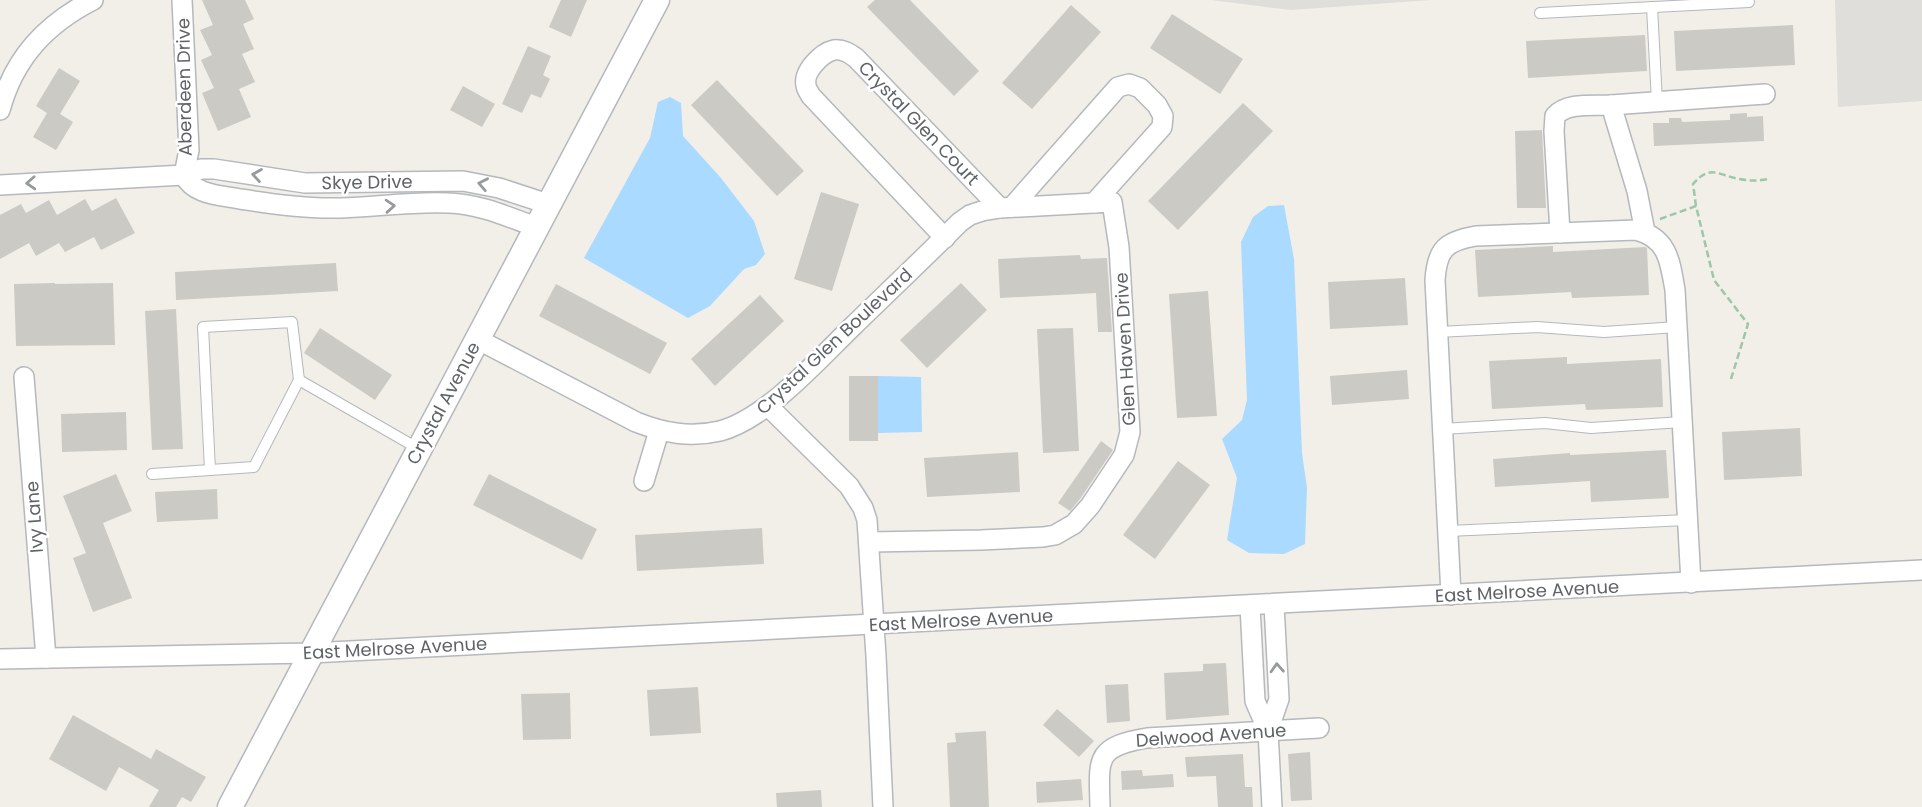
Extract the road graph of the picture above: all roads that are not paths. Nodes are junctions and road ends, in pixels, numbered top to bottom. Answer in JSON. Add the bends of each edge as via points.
{"nodes":[{"id":1,"x":93,"y":0,"type":"edge"},
{"id":2,"x":182,"y":0,"type":"edge"},
{"id":3,"x":657,"y":0,"type":"edge"},
{"id":4,"x":1749,"y":2,"type":"dead end"},
{"id":5,"x":1653,"y":7,"type":"junction"},
{"id":6,"x":1541,"y":13,"type":"dead end"},
{"id":7,"x":1765,"y":94,"type":"dead end"},
{"id":8,"x":1657,"y":102,"type":"junction"},
{"id":9,"x":1611,"y":106,"type":"junction"},
{"id":10,"x":0,"y":110,"type":"edge"},
{"id":11,"x":184,"y":174,"type":"junction"},
{"id":12,"x":360,"y":183,"type":"junction"},
{"id":13,"x":0,"y":185,"type":"edge"},
{"id":14,"x":1103,"y":202,"type":"junction"},
{"id":15,"x":548,"y":205,"type":"junction"},
{"id":16,"x":348,"y":208,"type":"junction"},
{"id":17,"x":1006,"y":208,"type":"junction"},
{"id":18,"x":536,"y":227,"type":"junction"},
{"id":19,"x":1644,"y":228,"type":"junction"},
{"id":20,"x":1560,"y":233,"type":"junction"},
{"id":21,"x":944,"y":237,"type":"junction"},
{"id":22,"x":1677,"y":327,"type":"junction"},
{"id":23,"x":1438,"y":332,"type":"junction"},
{"id":24,"x":477,"y":339,"type":"junction"},
{"id":25,"x":23,"y":377,"type":"dead end"},
{"id":26,"x":299,"y":380,"type":"junction"},
{"id":27,"x":768,"y":406,"type":"junction"},
{"id":28,"x":1682,"y":422,"type":"junction"},
{"id":29,"x":1443,"y":429,"type":"junction"},
{"id":30,"x":659,"y":431,"type":"junction"},
{"id":31,"x":419,"y":449,"type":"junction"},
{"id":32,"x":210,"y":470,"type":"junction"},
{"id":33,"x":152,"y":474,"type":"dead end"},
{"id":34,"x":644,"y":481,"type":"dead end"},
{"id":35,"x":1687,"y":520,"type":"junction"},
{"id":36,"x":1448,"y":531,"type":"junction"},
{"id":37,"x":870,"y":542,"type":"junction"},
{"id":38,"x":1922,"y":570,"type":"edge"},
{"id":39,"x":1690,"y":583,"type":"junction"},
{"id":40,"x":1451,"y":595,"type":"junction"},
{"id":41,"x":1274,"y":605,"type":"junction"},
{"id":42,"x":1250,"y":606,"type":"junction"},
{"id":43,"x":873,"y":625,"type":"junction"},
{"id":44,"x":311,"y":653,"type":"junction"},
{"id":45,"x":46,"y":658,"type":"junction"},
{"id":46,"x":0,"y":659,"type":"edge"},
{"id":47,"x":1319,"y":728,"type":"dead end"},
{"id":48,"x":1268,"y":730,"type":"junction"},
{"id":49,"x":230,"y":807,"type":"edge"},
{"id":50,"x":883,"y":807,"type":"edge"},
{"id":51,"x":1100,"y":807,"type":"edge"},
{"id":52,"x":1272,"y":807,"type":"edge"}],
"edges":[{"from":1,"to":10,"type":"street","via":[[63,16],[37,41],[23,59]]},
{"from":2,"to":11,"type":"street","name":"Aberdeen Drive","via":[[188,150]]},
{"from":3,"to":15,"type":"street","name":"Crystal Avenue"},
{"from":4,"to":5,"type":"lane"},
{"from":5,"to":6,"type":"lane"},
{"from":5,"to":8,"type":"lane"},
{"from":7,"to":8,"type":"street"},
{"from":8,"to":9,"type":"street"},
{"from":9,"to":19,"type":"street"},
{"from":9,"to":20,"type":"street","via":[[1573,107],[1555,116]]},
{"from":12,"to":11,"type":"street","name":"Skye Drive","one_way":true,"via":[[305,183],[214,169]]},
{"from":11,"to":13,"type":"street","name":"Skye Drive","one_way":true},
{"from":11,"to":16,"type":"street","name":"Skye Drive","via":[[192,187],[218,195],[302,207]]},
{"from":15,"to":12,"type":"street","name":"Skye Drive","one_way":true,"via":[[463,181]]},
{"from":12,"to":16,"type":"street"},
{"from":14,"to":17,"type":"street","name":"Crystal Glen Boulevard"},
{"from":14,"to":17,"type":"street","via":[[1162,127],[1157,105],[1129,84],[1118,88]]},
{"from":14,"to":37,"type":"street","name":"Glen Haven Drive","via":[[1120,258],[1130,432],[1125,455],[1090,506],[1065,531],[1043,537]]},
{"from":15,"to":18,"type":"street","name":"Crystal Avenue"},
{"from":16,"to":18,"type":"street","name":"Skye Drive","one_way":true,"via":[[450,203],[475,206]]},
{"from":17,"to":21,"type":"street","name":"Crystal Glen Boulevard","via":[[970,215]]},
{"from":17,"to":21,"type":"street","name":"Crystal Glen Court","via":[[856,58],[846,51],[823,55],[807,73],[811,96]]},
{"from":18,"to":24,"type":"street","name":"Crystal Avenue"},
{"from":19,"to":20,"type":"street"},
{"from":19,"to":22,"type":"street","via":[[1658,240],[1671,264]]},
{"from":20,"to":23,"type":"street","via":[[1476,236],[1447,246],[1436,264]]},
{"from":21,"to":27,"type":"street","name":"Crystal Glen Boulevard"},
{"from":22,"to":23,"type":"lane"},
{"from":22,"to":28,"type":"street"},
{"from":23,"to":29,"type":"street"},
{"from":24,"to":30,"type":"street","name":"Crystal Glen Boulevard"},
{"from":24,"to":31,"type":"street","name":"Crystal Avenue"},
{"from":25,"to":45,"type":"street","name":"Ivy Lane"},
{"from":26,"to":31,"type":"lane"},
{"from":26,"to":32,"type":"lane","via":[[254,467]]},
{"from":26,"to":32,"type":"lane","via":[[292,323],[203,327]]},
{"from":27,"to":30,"type":"street","name":"Crystal Glen Boulevard","via":[[720,431],[684,435]]},
{"from":27,"to":37,"type":"street","via":[[857,496]]},
{"from":28,"to":29,"type":"lane"},
{"from":28,"to":35,"type":"street"},
{"from":29,"to":36,"type":"street"},
{"from":30,"to":34,"type":"street"},
{"from":31,"to":44,"type":"street","name":"Crystal Avenue"},
{"from":32,"to":33,"type":"lane"},
{"from":35,"to":36,"type":"lane"},
{"from":35,"to":39,"type":"street"},
{"from":36,"to":40,"type":"street"},
{"from":37,"to":43,"type":"street"},
{"from":38,"to":39,"type":"street","name":"East Melrose Avenue"},
{"from":39,"to":40,"type":"street","name":"East Melrose Avenue"},
{"from":40,"to":41,"type":"street","name":"East Melrose Avenue"},
{"from":41,"to":42,"type":"street","name":"East Melrose Avenue"},
{"from":48,"to":41,"type":"street","one_way":true,"via":[[1279,699]]},
{"from":42,"to":43,"type":"street","name":"East Melrose Avenue"},
{"from":42,"to":48,"type":"street","via":[[1255,701]]},
{"from":43,"to":44,"type":"street","name":"East Melrose Avenue"},
{"from":43,"to":50,"type":"street"},
{"from":44,"to":45,"type":"street","name":"East Melrose Avenue"},
{"from":44,"to":49,"type":"street","name":"Crystal Avenue"},
{"from":45,"to":46,"type":"street","name":"East Melrose Avenue"},
{"from":47,"to":48,"type":"street","name":"Delwood Avenue"},
{"from":48,"to":51,"type":"street","name":"Delwood Avenue","via":[[1122,742],[1106,753],[1102,762]]},
{"from":48,"to":52,"type":"street"}]}
